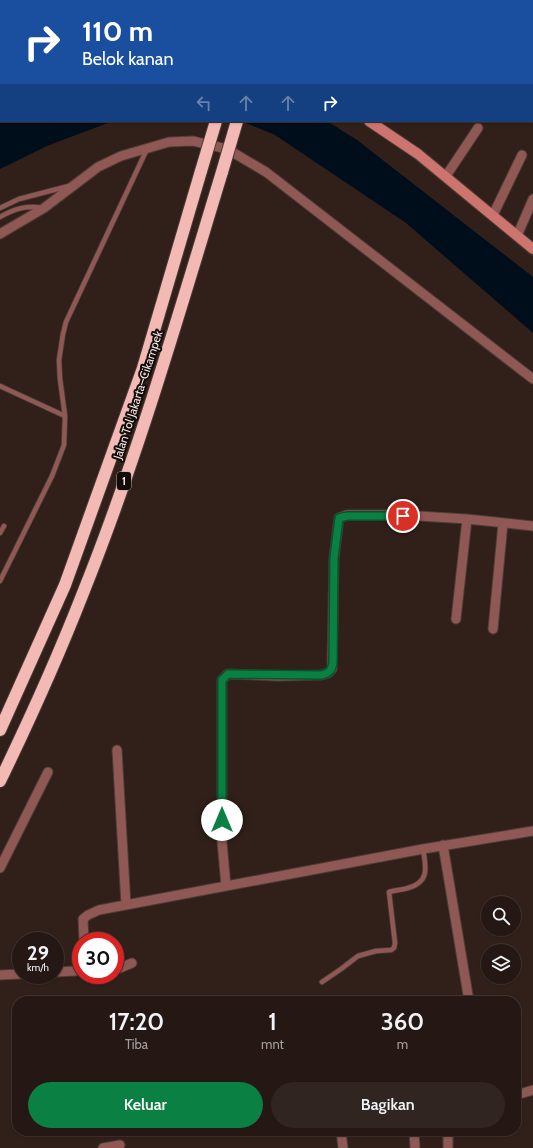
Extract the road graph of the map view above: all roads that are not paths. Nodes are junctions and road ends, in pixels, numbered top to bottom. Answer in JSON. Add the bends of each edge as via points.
{"nodes":[{"id":1,"x":216,"y":122,"type":"edge"},
{"id":2,"x":237,"y":122,"type":"edge"},
{"id":3,"x":370,"y":122,"type":"edge"},
{"id":4,"x":478,"y":128,"type":"dead end"},
{"id":5,"x":148,"y":147,"type":"junction"},
{"id":6,"x":522,"y":155,"type":"dead end"},
{"id":7,"x":446,"y":176,"type":"junction"},
{"id":8,"x":76,"y":184,"type":"junction"},
{"id":9,"x":533,"y":199,"type":"edge"},
{"id":10,"x":0,"y":208,"type":"edge"},
{"id":11,"x":44,"y":208,"type":"junction"},
{"id":12,"x":493,"y":215,"type":"junction"},
{"id":13,"x":0,"y":217,"type":"edge"},
{"id":14,"x":0,"y":234,"type":"edge"},
{"id":15,"x":517,"y":236,"type":"junction"},
{"id":16,"x":533,"y":249,"type":"edge"},
{"id":17,"x":533,"y":379,"type":"edge"},
{"id":18,"x":0,"y":386,"type":"edge"},
{"id":19,"x":65,"y":416,"type":"junction"},
{"id":20,"x":467,"y":519,"type":"junction"},
{"id":21,"x":503,"y":523,"type":"junction"},
{"id":22,"x":4,"y":526,"type":"dead end"},
{"id":23,"x":533,"y":526,"type":"edge"},
{"id":24,"x":0,"y":534,"type":"edge"},
{"id":25,"x":0,"y":581,"type":"edge"},
{"id":26,"x":456,"y":619,"type":"dead end"},
{"id":27,"x":493,"y":629,"type":"dead end"},
{"id":28,"x":0,"y":730,"type":"edge"},
{"id":29,"x":117,"y":750,"type":"dead end"},
{"id":30,"x":48,"y":772,"type":"dead end"},
{"id":31,"x":0,"y":781,"type":"edge"},
{"id":32,"x":533,"y":831,"type":"edge"},
{"id":33,"x":443,"y":845,"type":"junction"},
{"id":34,"x":423,"y":849,"type":"junction"},
{"id":35,"x":0,"y":868,"type":"edge"},
{"id":36,"x":226,"y":886,"type":"junction"},
{"id":37,"x":126,"y":905,"type":"junction"},
{"id":38,"x":84,"y":932,"type":"edge"},
{"id":39,"x":132,"y":963,"type":"dead end"},
{"id":40,"x":124,"y":966,"type":"edge"},
{"id":41,"x":12,"y":974,"type":"edge"},
{"id":42,"x":0,"y":975,"type":"edge"},
{"id":43,"x":322,"y":982,"type":"dead end"},
{"id":44,"x":468,"y":996,"type":"edge"},
{"id":45,"x":533,"y":1090,"type":"edge"},
{"id":46,"x":521,"y":1094,"type":"edge"},
{"id":47,"x":342,"y":1136,"type":"edge"},
{"id":48,"x":414,"y":1136,"type":"edge"},
{"id":49,"x":448,"y":1136,"type":"edge"},
{"id":50,"x":120,"y":1145,"type":"dead end"},
{"id":51,"x":104,"y":1148,"type":"edge"},
{"id":52,"x":343,"y":1148,"type":"edge"},
{"id":53,"x":415,"y":1148,"type":"edge"},
{"id":54,"x":448,"y":1148,"type":"edge"}],
"edges":[{"from":1,"to":28,"type":"highway","name":"Jalan Tol Jakarta–Cikampek","number":"1","bridge":true,"via":[[142,368],[65,584]]},
{"from":2,"to":31,"type":"highway","name":"Jalan Tol Jakarta–Cikampek","number":"1","bridge":true,"via":[[160,376],[110,520],[39,700]]},
{"from":3,"to":7,"type":"street"},
{"from":4,"to":7,"type":"street"},
{"from":5,"to":8,"type":"street","via":[[98,167]]},
{"from":5,"to":17,"type":"street","via":[[169,142],[193,141],[227,149],[245,159],[266,172]]},
{"from":5,"to":19,"type":"lane","via":[[66,322],[59,360]]},
{"from":6,"to":12,"type":"street"},
{"from":7,"to":12,"type":"street"},
{"from":8,"to":10,"type":"lane","via":[[19,199]]},
{"from":8,"to":11,"type":"street"},
{"from":9,"to":15,"type":"street"},
{"from":11,"to":13,"type":"lane","via":[[32,206],[11,211]]},
{"from":11,"to":14,"type":"street"},
{"from":12,"to":15,"type":"street"},
{"from":15,"to":16,"type":"street"},
{"from":18,"to":19,"type":"lane"},
{"from":19,"to":25,"type":"lane","via":[[64,446]]},
{"from":20,"to":21,"type":"street"},
{"from":20,"to":26,"type":"street"},
{"from":20,"to":36,"type":"street","via":[[340,516],[334,558],[332,669],[328,674],[321,675],[228,674],[222,680],[222,842]]},
{"from":21,"to":23,"type":"street"},
{"from":21,"to":27,"type":"street"},
{"from":22,"to":24,"type":"lane"},
{"from":29,"to":37,"type":"street"},
{"from":30,"to":35,"type":"street"},
{"from":32,"to":33,"type":"street"},
{"from":33,"to":34,"type":"street"},
{"from":33,"to":44,"type":"street"},
{"from":34,"to":36,"type":"street"},
{"from":34,"to":43,"type":"lane","via":[[426,870],[421,881],[409,888],[389,892],[394,948],[358,956]]},
{"from":36,"to":37,"type":"street"},
{"from":37,"to":38,"type":"street","via":[[99,910],[88,915],[83,919]]},
{"from":39,"to":40,"type":"street"},
{"from":41,"to":42,"type":"street"},
{"from":45,"to":46,"type":"street"},
{"from":47,"to":52,"type":"street"},
{"from":48,"to":53,"type":"street"},
{"from":49,"to":54,"type":"street"},
{"from":50,"to":51,"type":"street"}]}
